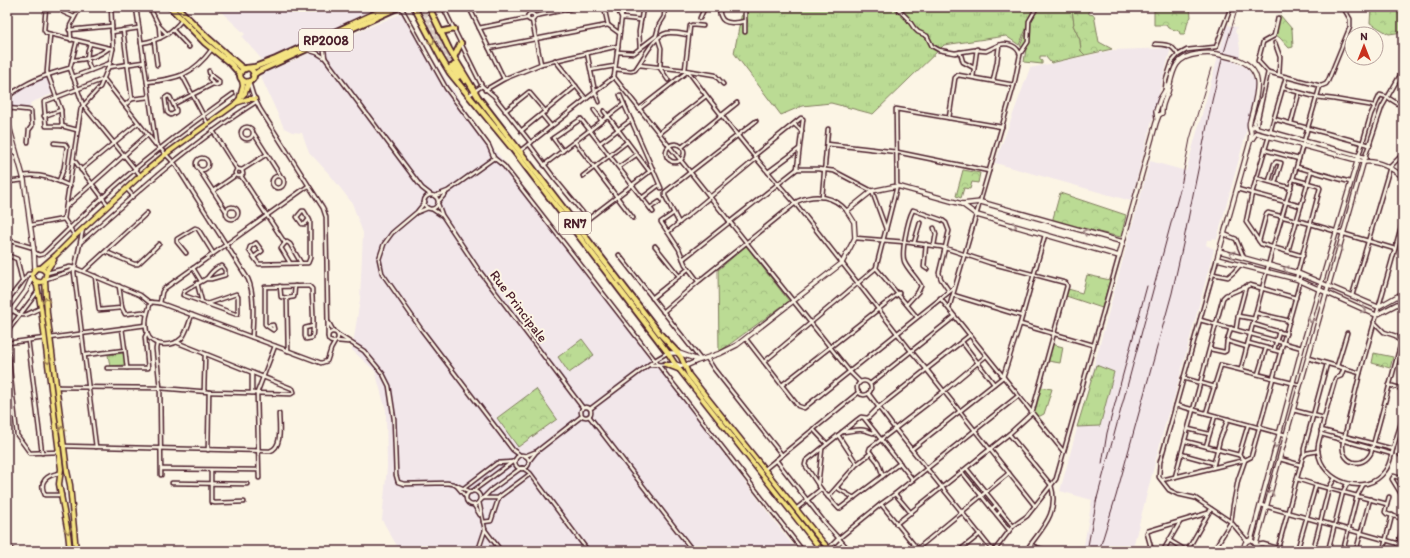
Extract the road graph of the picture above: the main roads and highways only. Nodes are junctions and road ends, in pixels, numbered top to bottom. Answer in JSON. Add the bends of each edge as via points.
{"nodes":[{"id":1,"x":170,"y":7,"type":"edge"},
{"id":2,"x":177,"y":7,"type":"edge"},
{"id":3,"x":389,"y":7,"type":"edge"},
{"id":4,"x":400,"y":7,"type":"edge"},
{"id":5,"x":414,"y":7,"type":"edge"},
{"id":6,"x":429,"y":7,"type":"edge"},
{"id":7,"x":432,"y":7,"type":"edge"},
{"id":8,"x":432,"y":14,"type":"junction"},
{"id":9,"x":454,"y":29,"type":"road end"},
{"id":10,"x":440,"y":32,"type":"junction"},
{"id":11,"x":461,"y":43,"type":"road end"},
{"id":12,"x":454,"y":57,"type":"junction"},
{"id":13,"x":246,"y":68,"type":"junction"},
{"id":14,"x":240,"y":74,"type":"junction"},
{"id":15,"x":253,"y":75,"type":"junction"},
{"id":16,"x":242,"y":80,"type":"junction"},
{"id":17,"x":249,"y":81,"type":"junction"},
{"id":18,"x":475,"y":92,"type":"junction"},
{"id":19,"x":469,"y":95,"type":"junction"},
{"id":20,"x":240,"y":97,"type":"junction"},
{"id":21,"x":256,"y":101,"type":"road end"},
{"id":22,"x":236,"y":103,"type":"junction"},
{"id":23,"x":518,"y":153,"type":"junction"},
{"id":24,"x":56,"y":255,"type":"junction"},
{"id":25,"x":40,"y":268,"type":"junction"},
{"id":26,"x":47,"y":272,"type":"junction"},
{"id":27,"x":35,"y":278,"type":"junction"},
{"id":28,"x":45,"y":279,"type":"junction"},
{"id":29,"x":47,"y":338,"type":"junction"},
{"id":30,"x":677,"y":352,"type":"joint"},
{"id":31,"x":668,"y":353,"type":"joint"},
{"id":32,"x":665,"y":364,"type":"road end"},
{"id":33,"x":681,"y":371,"type":"junction"},
{"id":34,"x":60,"y":475,"type":"junction"},
{"id":35,"x":69,"y":475,"type":"junction"},
{"id":36,"x":72,"y":505,"type":"junction"},
{"id":37,"x":64,"y":507,"type":"junction"},
{"id":38,"x":829,"y":547,"type":"junction"},
{"id":39,"x":70,"y":551,"type":"edge"},
{"id":40,"x":76,"y":551,"type":"edge"},
{"id":41,"x":823,"y":551,"type":"edge"},
{"id":42,"x":836,"y":551,"type":"edge"}],
"edges":[{"from":1,"to":14,"type":"highway"},
{"from":2,"to":13,"type":"highway","via":[[209,39],[241,67]]},
{"from":3,"to":13,"type":"highway","number":"RP2008","via":[[276,59]]},
{"from":4,"to":15,"type":"highway","number":"RP2008","via":[[259,70]]},
{"from":5,"to":19,"type":"highway","one_way":true,"via":[[444,63]]},
{"from":6,"to":8,"type":"highway"},
{"from":7,"to":8,"type":"highway"},
{"from":8,"to":10,"type":"highway"},
{"from":9,"to":10,"type":"highway"},
{"from":10,"to":12,"type":"highway"},
{"from":11,"to":12,"type":"highway"},
{"from":12,"to":18,"type":"highway"},
{"from":13,"to":14,"type":"highway"},
{"from":13,"to":15,"type":"highway","via":[[251,70]]},
{"from":14,"to":16,"type":"highway"},
{"from":15,"to":17,"type":"highway","number":"RP2008"},
{"from":16,"to":17,"type":"highway"},
{"from":16,"to":20,"type":"main road"},
{"from":17,"to":20,"type":"main road","via":[[246,91]]},
{"from":18,"to":19,"type":"highway","number":"RN7","via":[[452,66]]},
{"from":18,"to":23,"type":"highway","number":"RN7"},
{"from":19,"to":23,"type":"highway","number":"RN7"},
{"from":20,"to":22,"type":"main road"},
{"from":21,"to":22,"type":"main road","via":[[248,99]]},
{"from":22,"to":24,"type":"main road","via":[[166,154],[126,188]]},
{"from":23,"to":30,"type":"highway","number":"RN7"},
{"from":23,"to":31,"type":"highway","number":"RN7"},
{"from":24,"to":25,"type":"main road"},
{"from":24,"to":26,"type":"main road"},
{"from":25,"to":26,"type":"main road"},
{"from":25,"to":27,"type":"main road"},
{"from":26,"to":28,"type":"main road"},
{"from":27,"to":28,"type":"main road"},
{"from":27,"to":29,"type":"main road"},
{"from":29,"to":28,"type":"main road","one_way":true},
{"from":29,"to":34,"type":"main road","one_way":true},
{"from":35,"to":29,"type":"main road","one_way":true},
{"from":30,"to":38,"type":"main road","number":"RN7","via":[[689,375],[819,538]]},
{"from":31,"to":33,"type":"main road","number":"RN7"},
{"from":32,"to":33,"type":"main road"},
{"from":33,"to":41,"type":"main road","number":"RN7"},
{"from":34,"to":35,"type":"main road"},
{"from":34,"to":37,"type":"main road","via":[[59,484]]},
{"from":35,"to":36,"type":"main road"},
{"from":36,"to":37,"type":"main road"},
{"from":36,"to":40,"type":"main road"},
{"from":37,"to":39,"type":"main road","one_way":true},
{"from":38,"to":41,"type":"main road","number":"RN7"},
{"from":38,"to":42,"type":"main road","number":"RN7"}]}
